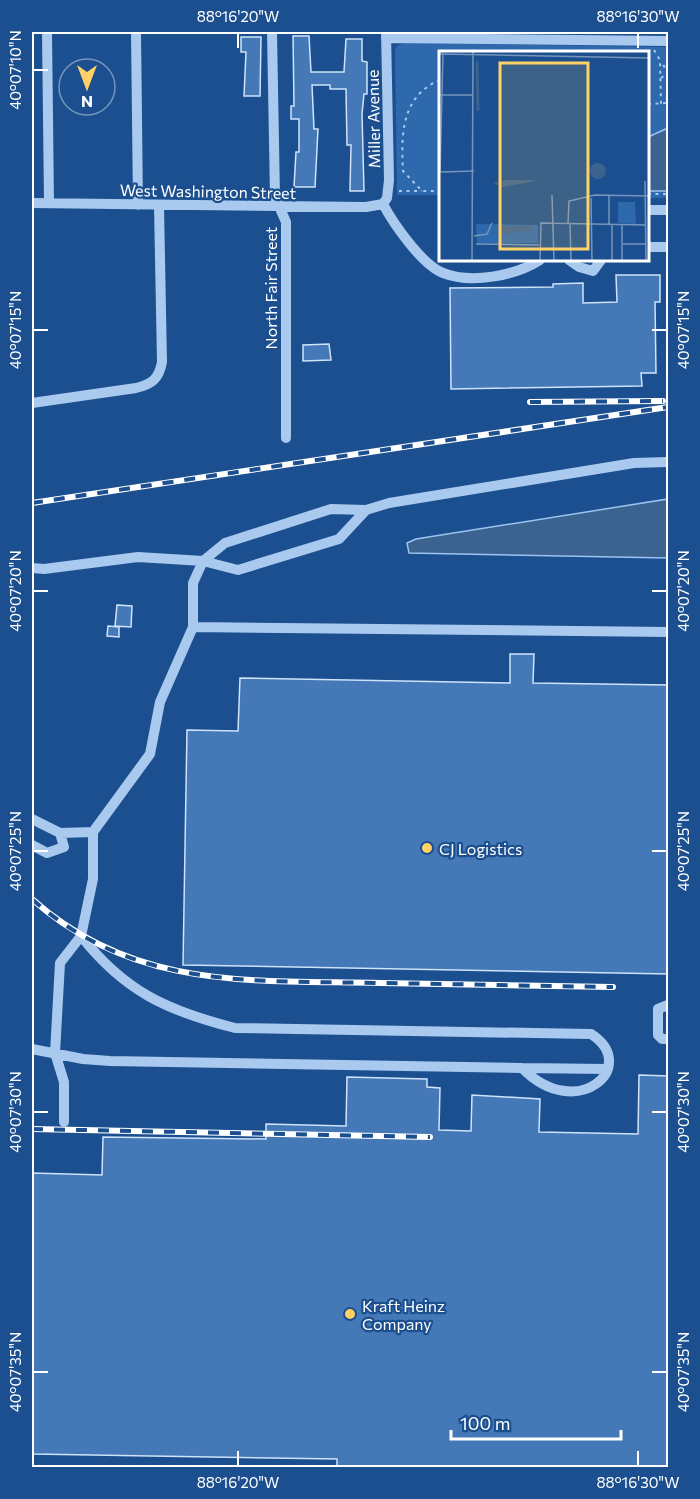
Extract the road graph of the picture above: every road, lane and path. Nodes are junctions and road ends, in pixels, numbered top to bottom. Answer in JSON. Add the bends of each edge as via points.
{"nodes":[{"id":1,"x":47,"y":32,"type":"edge"},
{"id":2,"x":136,"y":32,"type":"edge"},
{"id":3,"x":272,"y":32,"type":"edge"},
{"id":4,"x":386,"y":35,"type":"edge"},
{"id":5,"x":629,"y":36,"type":"edge"},
{"id":6,"x":669,"y":40,"type":"edge"},
{"id":7,"x":654,"y":47,"type":"dead end"},
{"id":8,"x":660,"y":60,"type":"junction"},
{"id":9,"x":661,"y":78,"type":"junction"},
{"id":10,"x":439,"y":81,"type":"edge"},
{"id":11,"x":669,"y":103,"type":"edge"},
{"id":12,"x":649,"y":104,"type":"edge"},
{"id":13,"x":661,"y":104,"type":"junction"},
{"id":14,"x":399,"y":191,"type":"dead end"},
{"id":15,"x":422,"y":191,"type":"junction"},
{"id":16,"x":439,"y":191,"type":"edge"},
{"id":17,"x":649,"y":194,"type":"edge"},
{"id":18,"x":669,"y":194,"type":"edge"},
{"id":19,"x":32,"y":203,"type":"edge"},
{"id":20,"x":49,"y":203,"type":"junction"},
{"id":21,"x":383,"y":204,"type":"junction"},
{"id":22,"x":138,"y":205,"type":"junction"},
{"id":23,"x":159,"y":206,"type":"junction"},
{"id":24,"x":279,"y":207,"type":"junction"},
{"id":25,"x":649,"y":210,"type":"edge"},
{"id":26,"x":669,"y":210,"type":"edge"},
{"id":27,"x":669,"y":247,"type":"edge"},
{"id":28,"x":649,"y":248,"type":"edge"},
{"id":29,"x":539,"y":261,"type":"edge"},
{"id":30,"x":570,"y":261,"type":"edge"},
{"id":31,"x":601,"y":261,"type":"edge"},
{"id":32,"x":32,"y":403,"type":"edge"},
{"id":33,"x":286,"y":438,"type":"dead end"},
{"id":34,"x":669,"y":462,"type":"edge"},
{"id":35,"x":366,"y":510,"type":"junction"},
{"id":36,"x":203,"y":561,"type":"junction"},
{"id":37,"x":32,"y":568,"type":"edge"},
{"id":38,"x":194,"y":627,"type":"junction"},
{"id":39,"x":669,"y":632,"type":"edge"},
{"id":40,"x":32,"y":819,"type":"edge"},
{"id":41,"x":93,"y":832,"type":"junction"},
{"id":42,"x":60,"y":833,"type":"junction"},
{"id":43,"x":32,"y":845,"type":"edge"},
{"id":44,"x":81,"y":936,"type":"junction"},
{"id":45,"x":669,"y":1005,"type":"edge"},
{"id":46,"x":669,"y":1039,"type":"edge"},
{"id":47,"x":32,"y":1049,"type":"edge"},
{"id":48,"x":55,"y":1053,"type":"junction"},
{"id":49,"x":522,"y":1068,"type":"junction"},
{"id":50,"x":608,"y":1069,"type":"junction"},
{"id":51,"x":64,"y":1122,"type":"dead end"}],
"edges":[{"from":1,"to":20,"type":"street"},
{"from":2,"to":22,"type":"street"},
{"from":3,"to":24,"type":"street","name":"North Fair Street","via":[[275,197]]},
{"from":4,"to":5,"type":"street"},
{"from":4,"to":21,"type":"street","name":"Miller Avenue","via":[[389,180]]},
{"from":5,"to":6,"type":"street"},
{"from":7,"to":8,"type":"path"},
{"from":8,"to":9,"type":"path"},
{"from":8,"to":9,"type":"path","via":[[668,73]]},
{"from":9,"to":13,"type":"path"},
{"from":10,"to":15,"type":"path","via":[[423,90],[405,120],[403,171]]},
{"from":11,"to":13,"type":"path"},
{"from":12,"to":13,"type":"path"},
{"from":14,"to":15,"type":"path"},
{"from":15,"to":16,"type":"path"},
{"from":17,"to":18,"type":"path"},
{"from":19,"to":20,"type":"street","name":"West Washington Street"},
{"from":20,"to":22,"type":"street","name":"West Washington Street"},
{"from":21,"to":24,"type":"street","name":"West Washington Street"},
{"from":21,"to":29,"type":"street","via":[[394,223],[440,272],[461,278],[501,275]]},
{"from":22,"to":23,"type":"street","name":"West Washington Street"},
{"from":23,"to":24,"type":"street","name":"West Washington Street"},
{"from":23,"to":32,"type":"street","via":[[162,362],[156,380],[136,388]]},
{"from":24,"to":33,"type":"street","name":"North Fair Street","via":[[286,222]]},
{"from":25,"to":26,"type":"street"},
{"from":27,"to":28,"type":"street"},
{"from":30,"to":31,"type":"street","via":[[593,271]]},
{"from":34,"to":35,"type":"street","via":[[634,463],[388,503]]},
{"from":35,"to":36,"type":"street","via":[[332,509],[225,543]]},
{"from":35,"to":36,"type":"street","via":[[339,539],[238,570]]},
{"from":36,"to":37,"type":"street","via":[[138,557]]},
{"from":36,"to":38,"type":"street","via":[[193,583]]},
{"from":38,"to":39,"type":"street"},
{"from":38,"to":41,"type":"street","via":[[160,702],[150,754]]},
{"from":40,"to":42,"type":"street"},
{"from":41,"to":42,"type":"street"},
{"from":41,"to":44,"type":"street","via":[[93,879]]},
{"from":42,"to":43,"type":"street","via":[[64,847],[47,853]]},
{"from":44,"to":48,"type":"street","via":[[60,963]]},
{"from":44,"to":50,"type":"street","via":[[124,980],[151,999],[189,1017],[236,1028],[591,1034],[606,1048]]},
{"from":45,"to":46,"type":"street","via":[[658,1009],[658,1035]]},
{"from":47,"to":48,"type":"street"},
{"from":48,"to":49,"type":"street","via":[[110,1061]]},
{"from":48,"to":51,"type":"street","via":[[64,1083]]},
{"from":49,"to":50,"type":"street"},
{"from":49,"to":50,"type":"street","via":[[550,1089],[575,1093],[595,1087]]}]}
